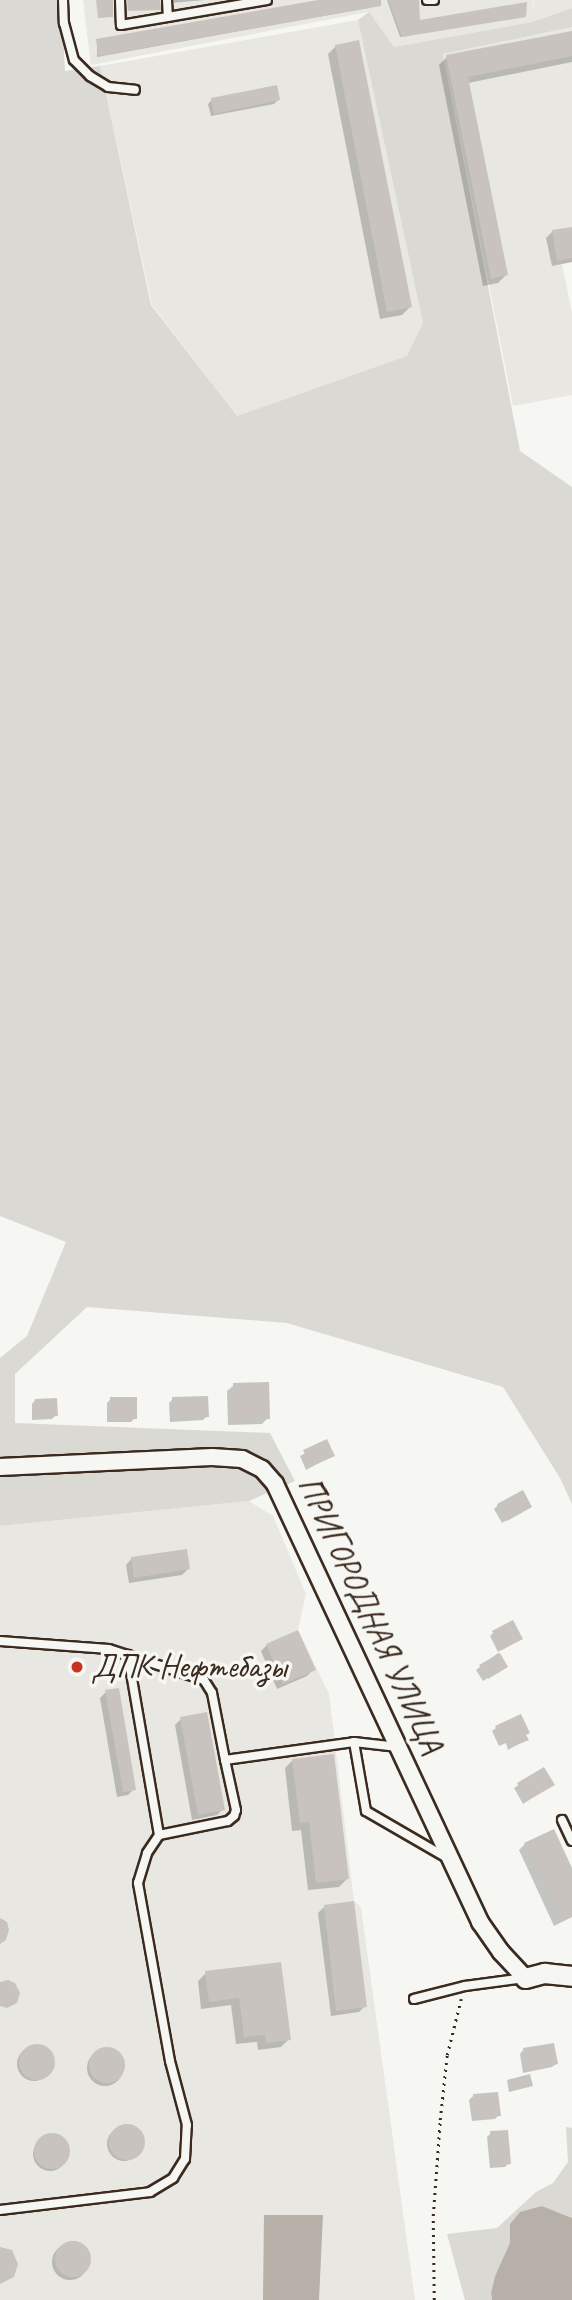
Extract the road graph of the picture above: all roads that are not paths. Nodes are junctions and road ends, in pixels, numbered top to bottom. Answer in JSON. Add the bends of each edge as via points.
{"nodes":[{"id":1,"x":63,"y":0,"type":"edge"},
{"id":2,"x":120,"y":0,"type":"edge"},
{"id":3,"x":167,"y":0,"type":"edge"},
{"id":4,"x":266,"y":0,"type":"edge"},
{"id":5,"x":427,"y":0,"type":"edge"},
{"id":6,"x":434,"y":0,"type":"edge"},
{"id":7,"x":214,"y":5,"type":"edge"},
{"id":8,"x":168,"y":17,"type":"junction"},
{"id":9,"x":135,"y":90,"type":"dead end"},
{"id":10,"x":0,"y":1467,"type":"edge"},
{"id":11,"x":0,"y":1641,"type":"edge"},
{"id":12,"x":128,"y":1655,"type":"junction"},
{"id":13,"x":354,"y":1742,"type":"junction"},
{"id":14,"x":398,"y":1747,"type":"junction"},
{"id":15,"x":225,"y":1760,"type":"junction"},
{"id":16,"x":562,"y":1820,"type":"dead end"},
{"id":17,"x":159,"y":1835,"type":"junction"},
{"id":18,"x":572,"y":1841,"type":"edge"},
{"id":19,"x":450,"y":1860,"type":"junction"},
{"id":20,"x":572,"y":1976,"type":"edge"},
{"id":21,"x":525,"y":1978,"type":"junction"},
{"id":22,"x":414,"y":1999,"type":"dead end"},
{"id":23,"x":0,"y":2210,"type":"edge"}],
"edges":[{"from":1,"to":9,"type":"lane","via":[[74,60],[108,87]]},
{"from":2,"to":8,"type":"lane","via":[[121,25]]},
{"from":3,"to":8,"type":"lane"},
{"from":4,"to":7,"type":"lane"},
{"from":5,"to":6,"type":"lane"},
{"from":7,"to":8,"type":"lane"},
{"from":10,"to":14,"type":"street","name":"ПРИГОРОДНАЯ УЛИЦА","via":[[212,1457],[242,1459],[262,1469],[275,1484]]},
{"from":11,"to":12,"type":"lane","via":[[109,1649]]},
{"from":12,"to":15,"type":"lane","via":[[204,1680],[212,1693]]},
{"from":12,"to":17,"type":"lane"},
{"from":13,"to":14,"type":"lane"},
{"from":13,"to":15,"type":"lane"},
{"from":13,"to":19,"type":"lane","via":[[366,1811]]},
{"from":14,"to":19,"type":"street","name":"ПРИГОРОДНАЯ УЛИЦА"},
{"from":15,"to":17,"type":"lane","via":[[234,1816]]},
{"from":16,"to":18,"type":"lane"},
{"from":17,"to":23,"type":"lane","via":[[147,1853],[138,1883],[170,2061],[187,2125],[185,2160],[173,2178],[150,2192]]},
{"from":19,"to":21,"type":"street","name":"ПРИГОРОДНАЯ УЛИЦА","via":[[480,1922]]},
{"from":20,"to":21,"type":"street","via":[[544,1973]]},
{"from":21,"to":22,"type":"lane"}]}
